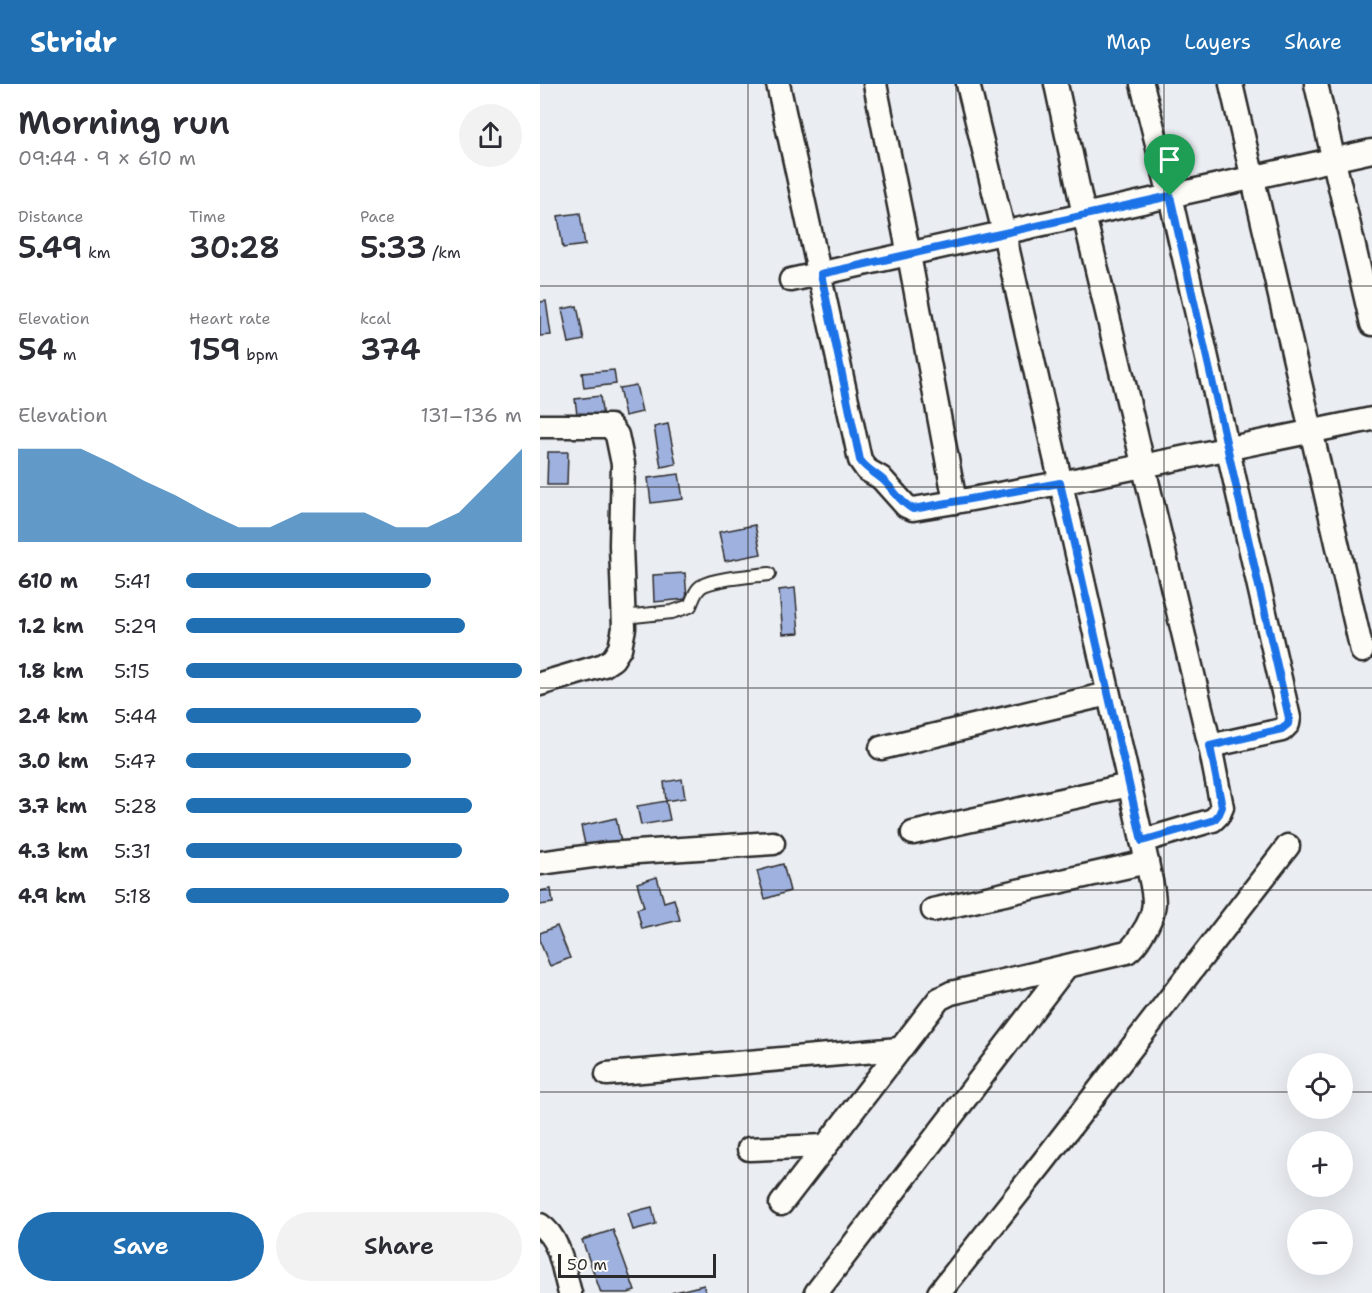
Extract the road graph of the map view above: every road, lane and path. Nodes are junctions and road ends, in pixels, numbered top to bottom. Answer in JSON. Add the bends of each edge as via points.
{"nodes":[{"id":1,"x":778,"y":84,"type":"edge"},
{"id":2,"x":875,"y":84,"type":"edge"},
{"id":3,"x":968,"y":84,"type":"edge"},
{"id":4,"x":1056,"y":84,"type":"edge"},
{"id":5,"x":1142,"y":84,"type":"edge"},
{"id":6,"x":1231,"y":84,"type":"edge"},
{"id":7,"x":1316,"y":84,"type":"edge"},
{"id":8,"x":1372,"y":151,"type":"edge"},
{"id":9,"x":1334,"y":159,"type":"junction"},
{"id":10,"x":1253,"y":177,"type":"junction"},
{"id":11,"x":1170,"y":196,"type":"junction"},
{"id":12,"x":1084,"y":215,"type":"junction"},
{"id":13,"x":1004,"y":233,"type":"junction"},
{"id":14,"x":909,"y":255,"type":"junction"},
{"id":15,"x":821,"y":274,"type":"junction"},
{"id":16,"x":791,"y":280,"type":"dead end"},
{"id":17,"x":1372,"y":324,"type":"edge"},
{"id":18,"x":1372,"y":419,"type":"edge"},
{"id":19,"x":540,"y":426,"type":"edge"},
{"id":20,"x":1312,"y":431,"type":"junction"},
{"id":21,"x":1228,"y":448,"type":"junction"},
{"id":22,"x":1143,"y":466,"type":"junction"},
{"id":23,"x":1060,"y":483,"type":"junction"},
{"id":24,"x":955,"y":502,"type":"junction"},
{"id":25,"x":769,"y":574,"type":"dead end"},
{"id":26,"x":624,"y":617,"type":"junction"},
{"id":27,"x":1362,"y":651,"type":"dead end"},
{"id":28,"x":540,"y":684,"type":"edge"},
{"id":29,"x":1108,"y":694,"type":"junction"},
{"id":30,"x":1210,"y":746,"type":"junction"},
{"id":31,"x":881,"y":748,"type":"dead end"},
{"id":32,"x":1129,"y":785,"type":"junction"},
{"id":33,"x":913,"y":833,"type":"dead end"},
{"id":34,"x":773,"y":843,"type":"dead end"},
{"id":35,"x":1288,"y":846,"type":"dead end"},
{"id":36,"x":1144,"y":852,"type":"junction"},
{"id":37,"x":540,"y":863,"type":"edge"},
{"id":38,"x":933,"y":910,"type":"dead end"},
{"id":39,"x":1066,"y":967,"type":"junction"},
{"id":40,"x":899,"y":1050,"type":"junction"},
{"id":41,"x":607,"y":1074,"type":"dead end"},
{"id":42,"x":825,"y":1146,"type":"junction"},
{"id":43,"x":749,"y":1149,"type":"dead end"},
{"id":44,"x":781,"y":1204,"type":"dead end"},
{"id":45,"x":540,"y":1225,"type":"edge"},
{"id":46,"x":570,"y":1293,"type":"edge"},
{"id":47,"x":816,"y":1293,"type":"edge"},
{"id":48,"x":939,"y":1293,"type":"edge"}],
"edges":[{"from":1,"to":15,"type":"street"},
{"from":2,"to":14,"type":"street"},
{"from":3,"to":13,"type":"street"},
{"from":4,"to":12,"type":"street"},
{"from":5,"to":11,"type":"street"},
{"from":6,"to":10,"type":"street"},
{"from":7,"to":9,"type":"street"},
{"from":8,"to":9,"type":"street"},
{"from":9,"to":10,"type":"street"},
{"from":9,"to":17,"type":"street"},
{"from":10,"to":11,"type":"street"},
{"from":10,"to":20,"type":"street"},
{"from":11,"to":12,"type":"street"},
{"from":11,"to":21,"type":"street"},
{"from":12,"to":13,"type":"street"},
{"from":12,"to":22,"type":"street"},
{"from":13,"to":14,"type":"street"},
{"from":13,"to":23,"type":"street"},
{"from":14,"to":15,"type":"street"},
{"from":14,"to":24,"type":"street"},
{"from":15,"to":16,"type":"street"},
{"from":15,"to":24,"type":"street","via":[[860,460],[906,506],[913,509]]},
{"from":18,"to":20,"type":"street"},
{"from":19,"to":26,"type":"street","via":[[610,426],[617,435],[623,464]]},
{"from":20,"to":21,"type":"street"},
{"from":20,"to":27,"type":"street"},
{"from":21,"to":22,"type":"street"},
{"from":21,"to":30,"type":"street","via":[[1289,718],[1282,729]]},
{"from":22,"to":23,"type":"street"},
{"from":22,"to":30,"type":"street"},
{"from":23,"to":24,"type":"street"},
{"from":23,"to":29,"type":"street"},
{"from":25,"to":26,"type":"lane","via":[[703,585],[690,606],[672,612]]},
{"from":26,"to":28,"type":"street","via":[[620,648],[613,659]]},
{"from":29,"to":31,"type":"street"},
{"from":29,"to":32,"type":"street"},
{"from":30,"to":36,"type":"street","via":[[1222,807],[1219,814],[1214,820]]},
{"from":32,"to":33,"type":"street"},
{"from":32,"to":36,"type":"street"},
{"from":34,"to":37,"type":"street","via":[[607,854]]},
{"from":35,"to":48,"type":"street"},
{"from":36,"to":38,"type":"street"},
{"from":36,"to":39,"type":"street","via":[[1154,910],[1136,945],[1125,953]]},
{"from":39,"to":40,"type":"street","via":[[947,994]]},
{"from":39,"to":47,"type":"street"},
{"from":40,"to":41,"type":"street"},
{"from":40,"to":42,"type":"street"},
{"from":42,"to":43,"type":"street"},
{"from":42,"to":44,"type":"street"},
{"from":45,"to":46,"type":"street","via":[[556,1242]]}]}
